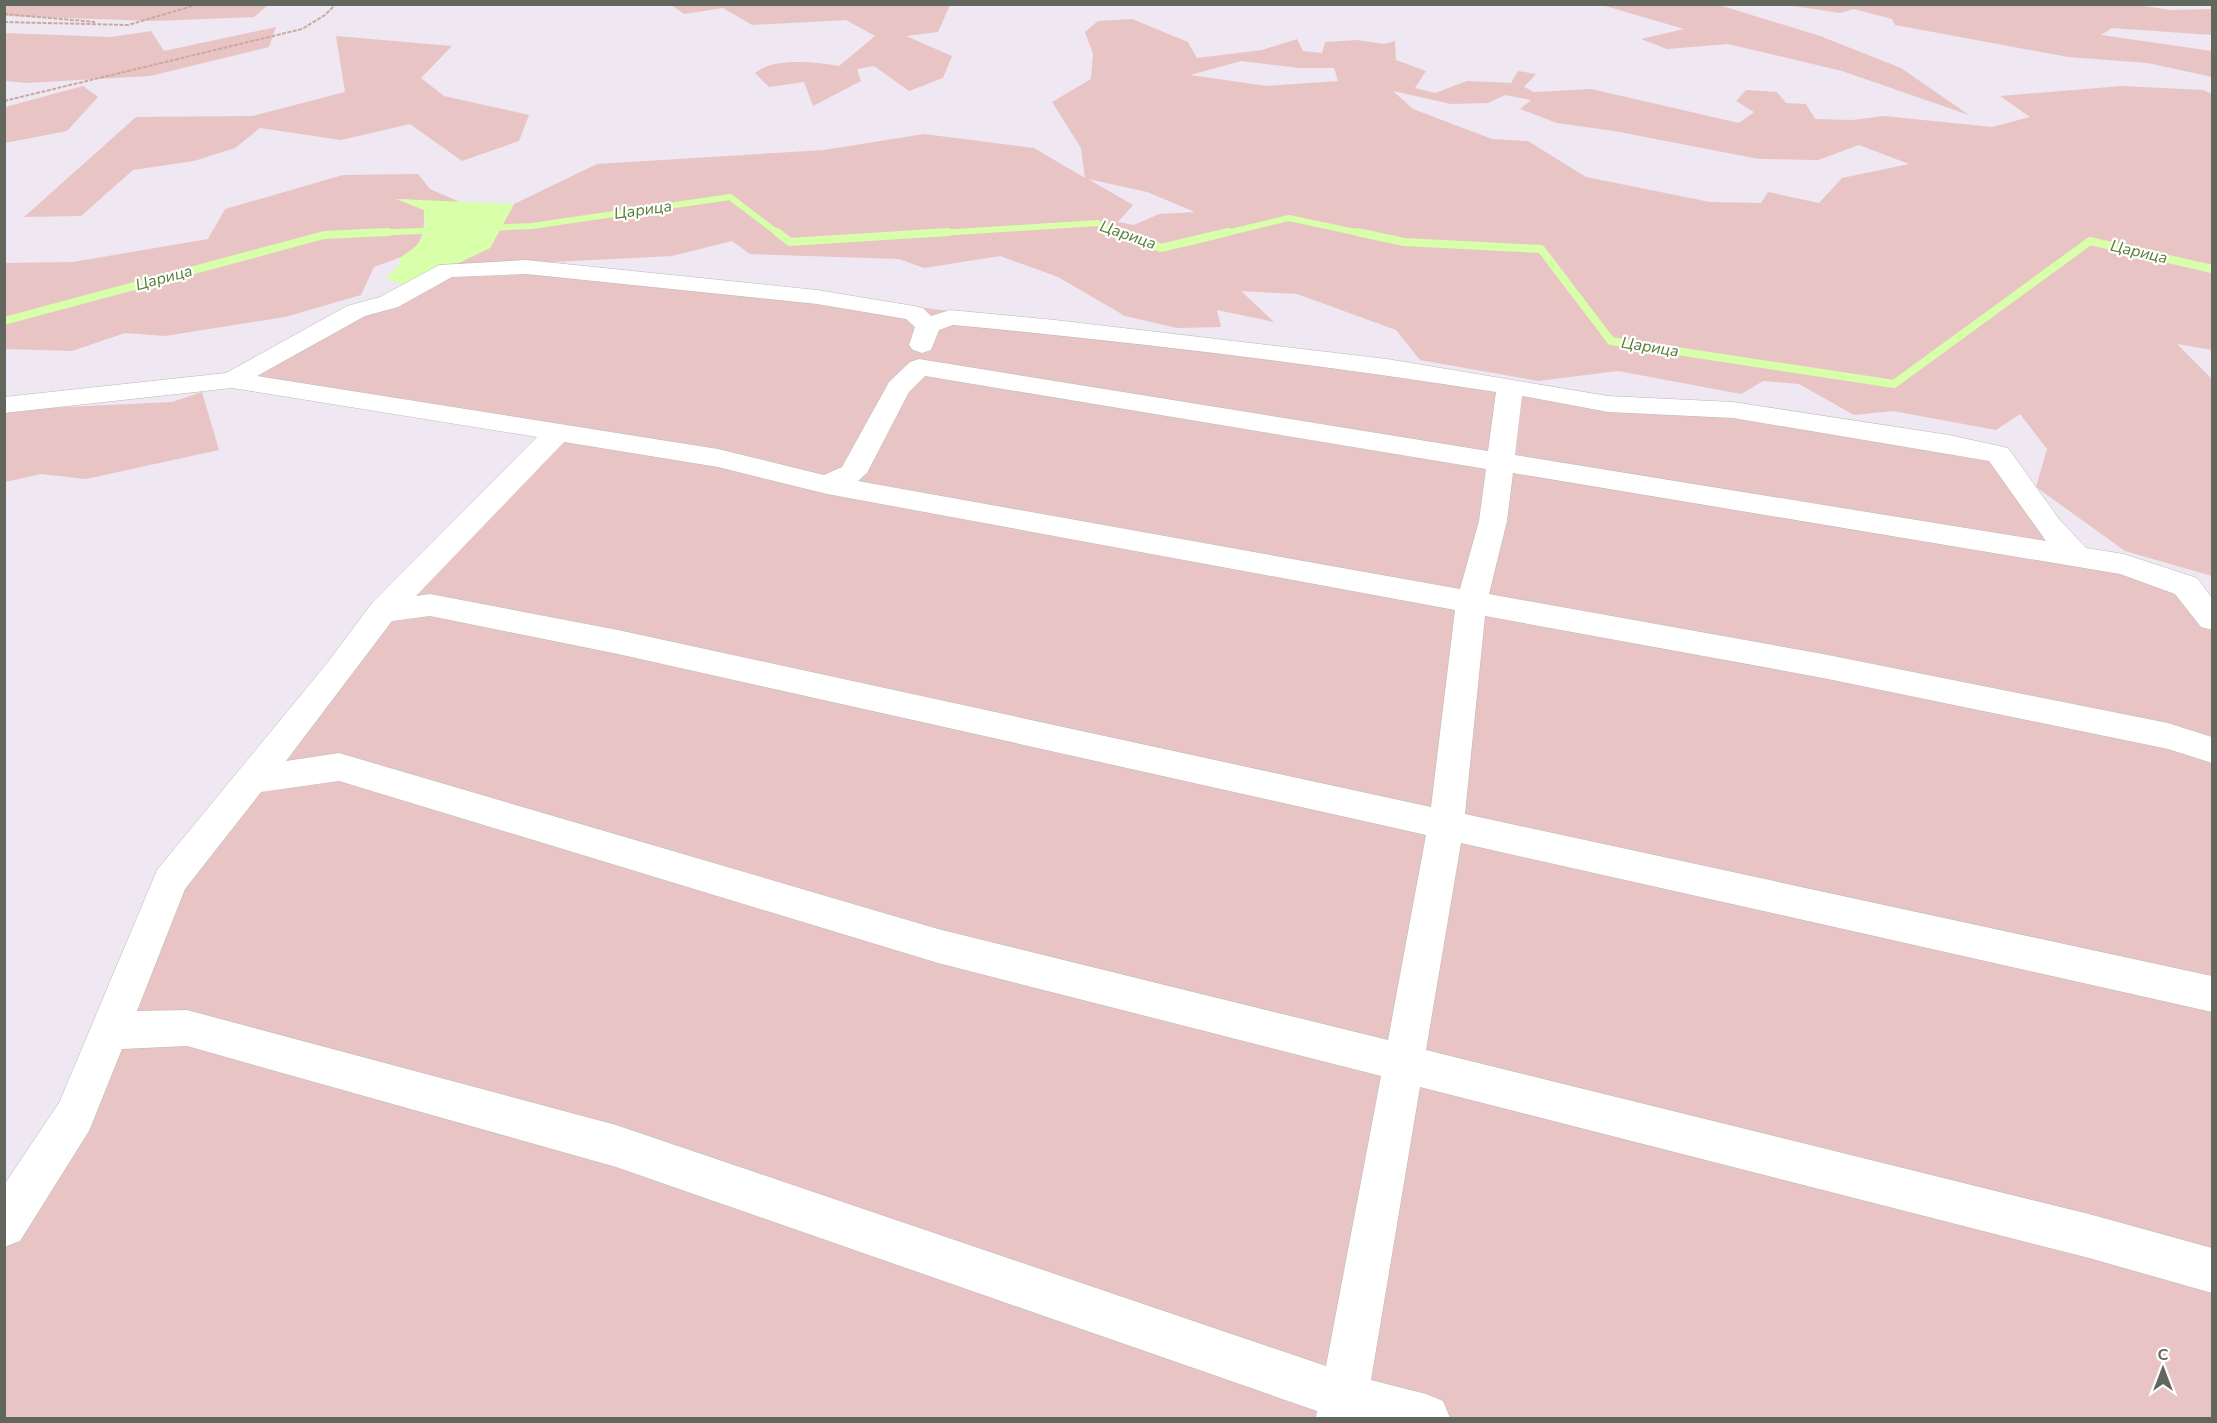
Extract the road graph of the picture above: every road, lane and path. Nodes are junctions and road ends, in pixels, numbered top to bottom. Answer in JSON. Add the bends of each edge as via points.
{"nodes":[{"id":1,"x":199,"y":4,"type":"edge"},
{"id":2,"x":336,"y":4,"type":"edge"},
{"id":3,"x":4,"y":14,"type":"edge"},
{"id":4,"x":4,"y":22,"type":"edge"},
{"id":5,"x":128,"y":25,"type":"junction"},
{"id":6,"x":4,"y":101,"type":"edge"},
{"id":7,"x":927,"y":326,"type":"junction"},
{"id":8,"x":919,"y":367,"type":"junction"},
{"id":9,"x":232,"y":381,"type":"junction"},
{"id":10,"x":1510,"y":386,"type":"junction"},
{"id":11,"x":4,"y":405,"type":"edge"},
{"id":12,"x":558,"y":432,"type":"junction"},
{"id":13,"x":1500,"y":462,"type":"junction"},
{"id":14,"x":827,"y":485,"type":"junction"},
{"id":15,"x":2077,"y":556,"type":"junction"},
{"id":16,"x":1471,"y":603,"type":"junction"},
{"id":17,"x":383,"y":611,"type":"junction"},
{"id":18,"x":2212,"y":619,"type":"edge"},
{"id":19,"x":2212,"y":750,"type":"edge"},
{"id":20,"x":249,"y":780,"type":"junction"},
{"id":21,"x":1446,"y":826,"type":"junction"},
{"id":22,"x":2212,"y":994,"type":"edge"},
{"id":23,"x":108,"y":1031,"type":"junction"},
{"id":24,"x":1403,"y":1064,"type":"junction"},
{"id":25,"x":4,"y":1226,"type":"edge"},
{"id":26,"x":2212,"y":1270,"type":"edge"},
{"id":27,"x":1343,"y":1408,"type":"edge"},
{"id":28,"x":1426,"y":1419,"type":"edge"}],
"edges":[{"from":1,"to":5,"type":"path"},
{"from":2,"to":6,"type":"path","via":[[302,28]]},
{"from":3,"to":5,"type":"path"},
{"from":4,"to":5,"type":"path"},
{"from":7,"to":8,"type":"street"},
{"from":7,"to":9,"type":"street","via":[[914,313],[817,297],[526,267],[447,270],[389,302],[356,311]]},
{"from":7,"to":10,"type":"street","via":[[950,317],[1055,327],[1387,367]]},
{"from":8,"to":13,"type":"street"},
{"from":8,"to":14,"type":"street","via":[[898,388],[853,473]]},
{"from":9,"to":11,"type":"street"},
{"from":9,"to":12,"type":"street"},
{"from":10,"to":13,"type":"street"},
{"from":10,"to":15,"type":"street","via":[[1608,404],[1733,410],[1998,454],[2049,526]]},
{"from":12,"to":14,"type":"street","via":[[718,458]]},
{"from":12,"to":17,"type":"street"},
{"from":13,"to":15,"type":"street"},
{"from":13,"to":16,"type":"street","via":[[1493,521]]},
{"from":14,"to":16,"type":"street"},
{"from":15,"to":18,"type":"street","via":[[2124,564],[2186,586]]},
{"from":16,"to":19,"type":"street","via":[[1823,666],[2168,736]]},
{"from":16,"to":21,"type":"street"},
{"from":17,"to":20,"type":"street"},
{"from":17,"to":21,"type":"street","via":[[430,605],[618,642]]},
{"from":20,"to":23,"type":"street","via":[[170,880]]},
{"from":20,"to":24,"type":"street","via":[[339,767],[938,946]]},
{"from":21,"to":22,"type":"street"},
{"from":21,"to":24,"type":"street"},
{"from":23,"to":25,"type":"street","via":[[74,1117]]},
{"from":23,"to":27,"type":"street","via":[[187,1028],[616,1146]]},
{"from":24,"to":26,"type":"street"},
{"from":24,"to":27,"type":"street"},
{"from":27,"to":28,"type":"street"}]}
